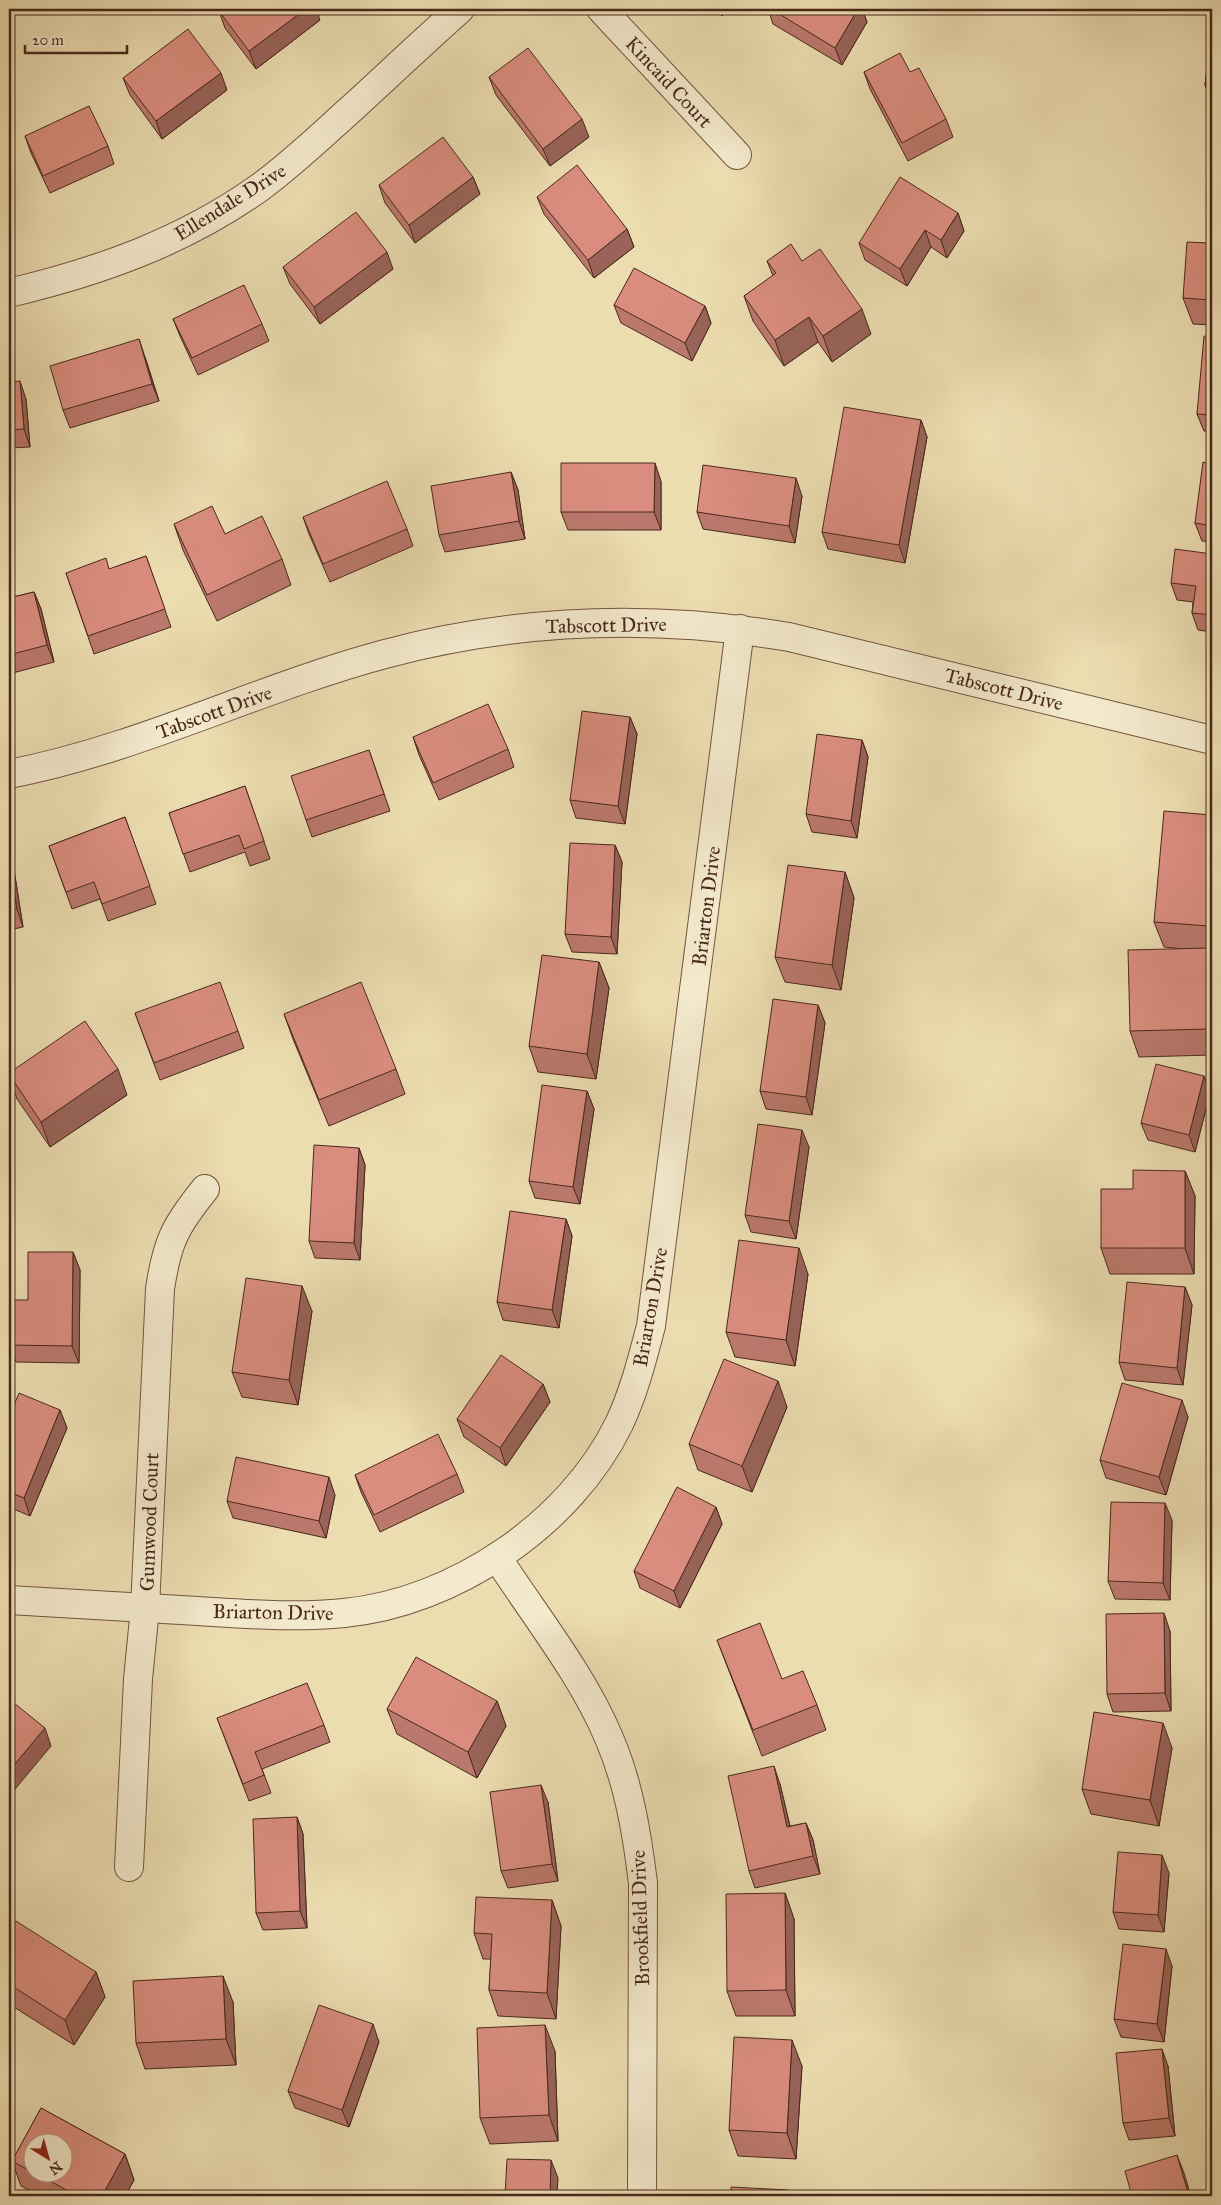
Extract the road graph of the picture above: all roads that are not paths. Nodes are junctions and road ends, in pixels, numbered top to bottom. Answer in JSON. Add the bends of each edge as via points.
{"nodes":[{"id":1,"x":460,"y":9,"type":"edge"},
{"id":2,"x":601,"y":9,"type":"edge"},
{"id":3,"x":737,"y":155,"type":"dead end"},
{"id":4,"x":9,"y":293,"type":"edge"},
{"id":5,"x":740,"y":629,"type":"junction"},
{"id":6,"x":1212,"y":740,"type":"edge"},
{"id":7,"x":9,"y":774,"type":"edge"},
{"id":8,"x":205,"y":1189,"type":"dead end"},
{"id":9,"x":497,"y":1557,"type":"junction"},
{"id":10,"x":9,"y":1600,"type":"edge"},
{"id":11,"x":145,"y":1608,"type":"junction"},
{"id":12,"x":129,"y":1868,"type":"dead end"},
{"id":13,"x":642,"y":2196,"type":"edge"}],
"edges":[{"from":1,"to":4,"type":"street","name":"Ellendale Drive","via":[[298,157],[258,188],[194,228],[137,255],[65,280]]},
{"from":2,"to":3,"type":"street","name":"Kincaid Court"},
{"from":5,"to":6,"type":"street","name":"Tabscott Drive","via":[[790,637]]},
{"from":5,"to":7,"type":"street","name":"Tabscott Drive","via":[[653,622],[560,624],[481,632],[385,654],[131,742],[42,768]]},
{"from":5,"to":9,"type":"street","name":"Briarton Drive","via":[[652,1316],[638,1376],[618,1424],[592,1468],[562,1505],[534,1531]]},
{"from":8,"to":11,"type":"street","name":"Gumwood Court","via":[[180,1220],[165,1255],[160,1289]]},
{"from":9,"to":11,"type":"street","name":"Briarton Drive","via":[[451,1582],[408,1598],[346,1613],[294,1617]]},
{"from":9,"to":13,"type":"street","name":"Brookfield Drive","via":[[585,1690],[626,1786],[637,1833],[643,1883]]},
{"from":10,"to":11,"type":"street","name":"Briarton Drive"},
{"from":11,"to":12,"type":"street","name":"Gumwood Court","via":[[138,1679]]}]}
